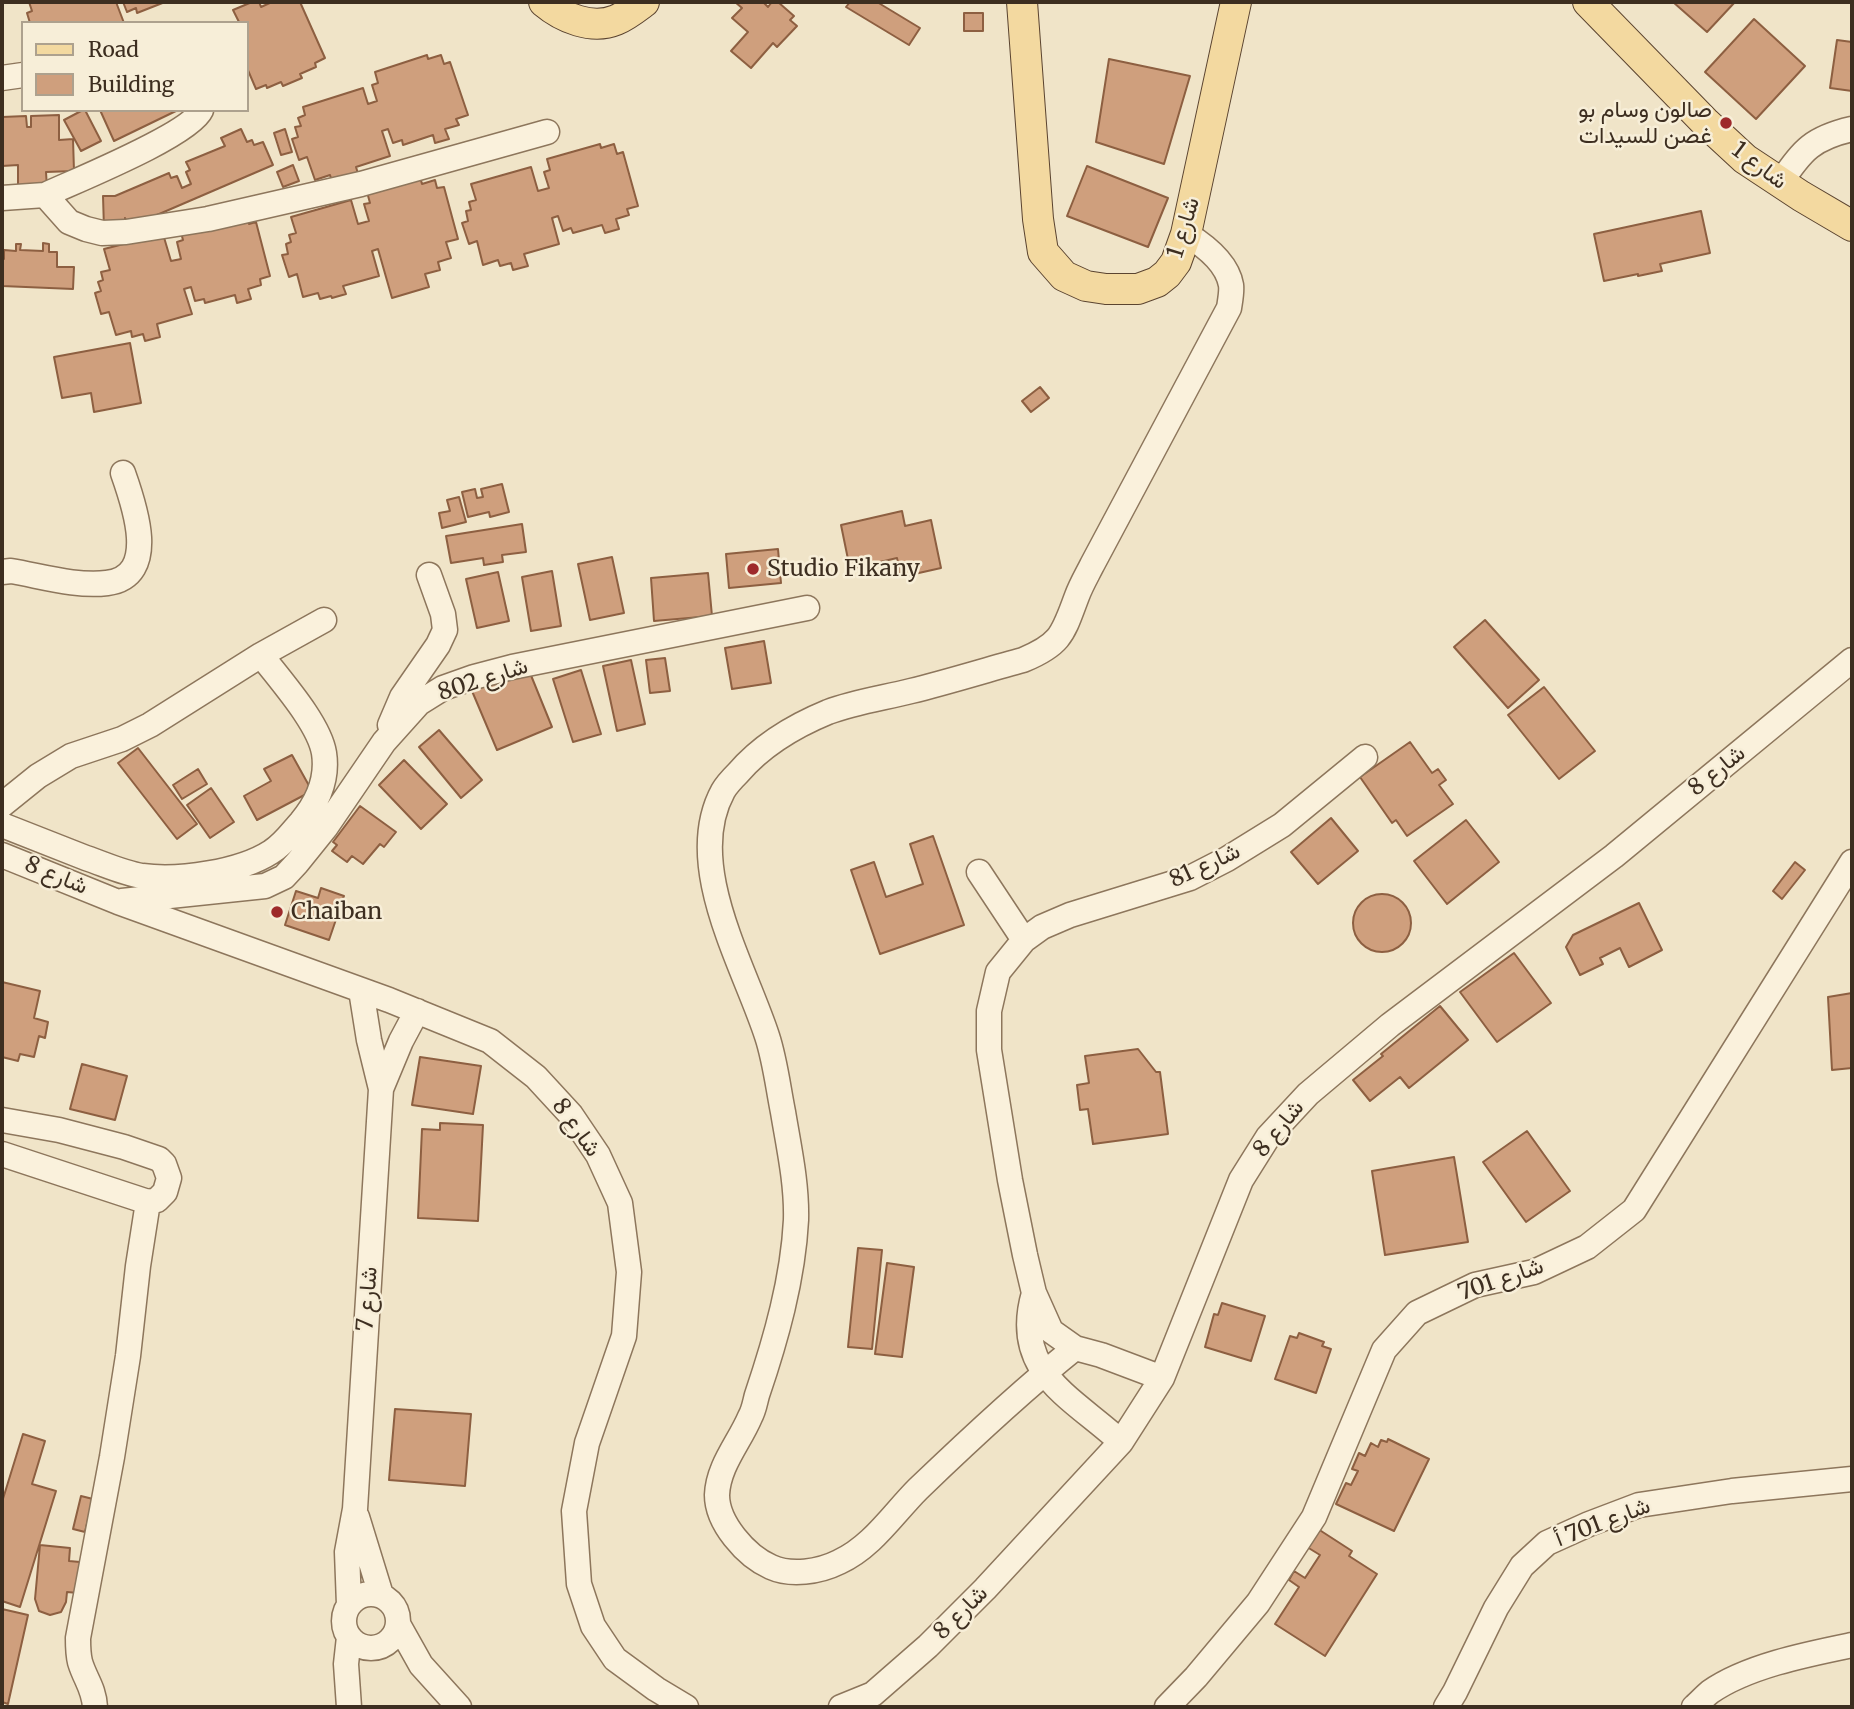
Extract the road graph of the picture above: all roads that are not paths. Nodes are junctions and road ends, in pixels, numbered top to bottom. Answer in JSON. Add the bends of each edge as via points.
{"nodes":[{"id":1,"x":544,"y":2,"type":"edge"},
{"id":2,"x":645,"y":2,"type":"edge"},
{"id":3,"x":1022,"y":2,"type":"edge"},
{"id":4,"x":1236,"y":2,"type":"edge"},
{"id":5,"x":1588,"y":2,"type":"edge"},
{"id":6,"x":21,"y":75,"type":"edge"},
{"id":7,"x":2,"y":78,"type":"edge"},
{"id":8,"x":200,"y":112,"type":"edge"},
{"id":9,"x":1852,"y":129,"type":"edge"},
{"id":10,"x":547,"y":132,"type":"dead end"},
{"id":11,"x":1781,"y":183,"type":"junction"},
{"id":12,"x":45,"y":195,"type":"junction"},
{"id":13,"x":2,"y":198,"type":"edge"},
{"id":14,"x":1852,"y":226,"type":"edge"},
{"id":15,"x":1186,"y":234,"type":"junction"},
{"id":16,"x":123,"y":473,"type":"dead end"},
{"id":17,"x":2,"y":572,"type":"edge"},
{"id":18,"x":429,"y":575,"type":"dead end"},
{"id":19,"x":807,"y":608,"type":"dead end"},
{"id":20,"x":324,"y":620,"type":"dead end"},
{"id":21,"x":261,"y":655,"type":"junction"},
{"id":22,"x":1852,"y":660,"type":"edge"},
{"id":23,"x":384,"y":742,"type":"junction"},
{"id":24,"x":1365,"y":757,"type":"dead end"},
{"id":25,"x":2,"y":805,"type":"edge"},
{"id":26,"x":2,"y":825,"type":"edge"},
{"id":27,"x":2,"y":855,"type":"edge"},
{"id":28,"x":1852,"y":862,"type":"edge"},
{"id":29,"x":979,"y":872,"type":"dead end"},
{"id":30,"x":118,"y":902,"type":"junction"},
{"id":31,"x":1024,"y":940,"type":"junction"},
{"id":32,"x":361,"y":989,"type":"junction"},
{"id":33,"x":417,"y":1011,"type":"junction"},
{"id":34,"x":381,"y":1089,"type":"junction"},
{"id":35,"x":2,"y":1120,"type":"edge"},
{"id":36,"x":2,"y":1154,"type":"edge"},
{"id":37,"x":148,"y":1202,"type":"junction"},
{"id":38,"x":1034,"y":1293,"type":"junction"},
{"id":39,"x":1075,"y":1348,"type":"junction"},
{"id":40,"x":1044,"y":1373,"type":"junction"},
{"id":41,"x":1162,"y":1378,"type":"junction"},
{"id":42,"x":1121,"y":1442,"type":"junction"},
{"id":43,"x":1852,"y":1479,"type":"edge"},
{"id":44,"x":355,"y":1509,"type":"junction"},
{"id":45,"x":382,"y":1595,"type":"junction"},
{"id":46,"x":349,"y":1605,"type":"junction"},
{"id":47,"x":349,"y":1637,"type":"junction"},
{"id":48,"x":386,"y":1639,"type":"junction"},
{"id":49,"x":1852,"y":1645,"type":"edge"},
{"id":50,"x":348,"y":1696,"type":"edge"},
{"id":51,"x":95,"y":1707,"type":"edge"},
{"id":52,"x":460,"y":1707,"type":"edge"},
{"id":53,"x":686,"y":1707,"type":"edge"},
{"id":54,"x":841,"y":1707,"type":"edge"},
{"id":55,"x":1167,"y":1707,"type":"edge"},
{"id":56,"x":1446,"y":1707,"type":"edge"},
{"id":57,"x":1694,"y":1707,"type":"edge"}],
"edges":[{"from":1,"to":2,"type":"main road","via":[[585,24],[615,21]]},
{"from":3,"to":15,"type":"main road","name":"شارع 1","via":[[1043,252],[1064,276],[1086,286],[1138,289],[1167,274]]},
{"from":4,"to":15,"type":"main road","name":"شارع 1"},
{"from":5,"to":11,"type":"main road","name":"شارع 1","via":[[1705,122],[1745,159]]},
{"from":6,"to":7,"type":"street"},
{"from":8,"to":12,"type":"street","via":[[176,134]]},
{"from":9,"to":11,"type":"street","via":[[1811,145]]},
{"from":10,"to":12,"type":"street","via":[[338,190],[126,232],[102,233],[69,222]]},
{"from":11,"to":14,"type":"main road","name":"شارع 1"},
{"from":12,"to":13,"type":"street"},
{"from":15,"to":40,"type":"street","via":[[1202,243],[1226,271],[1231,285],[1229,308],[1092,565],[1061,635],[1042,652],[1023,660],[828,712],[782,734],[751,757],[724,789],[711,822],[712,875],[738,962],[769,1039],[796,1201],[786,1292],[751,1415],[719,1479],[721,1517],[747,1551],[772,1567],[816,1571],[840,1562],[860,1549]]},
{"from":16,"to":17,"type":"street","via":[[140,534],[138,556],[121,579],[86,583]]},
{"from":18,"to":23,"type":"street","via":[[445,630],[402,697]]},
{"from":19,"to":23,"type":"street","name":"شارع 802","via":[[474,677],[419,703]]},
{"from":20,"to":21,"type":"street"},
{"from":21,"to":25,"type":"street","via":[[150,725],[71,756]]},
{"from":21,"to":26,"type":"street","via":[[311,722],[324,751],[321,789],[310,811],[274,851],[236,868],[143,876]]},
{"from":22,"to":41,"type":"street","name":"شارع 8","via":[[1614,856],[1390,1025],[1308,1094],[1268,1138],[1241,1180]]},
{"from":23,"to":30,"type":"street","name":"شارع 802","via":[[326,827],[284,877],[265,886]]},
{"from":24,"to":31,"type":"street","name":"شارع 81","via":[[1282,825],[1227,859],[1190,878],[1070,915]]},
{"from":27,"to":30,"type":"street","name":"شارع 8"},
{"from":28,"to":55,"type":"street","name":"شارع 701","via":[[1634,1210],[1587,1247],[1545,1267],[1475,1285],[1417,1313],[1384,1350],[1314,1517],[1258,1603]]},
{"from":29,"to":31,"type":"street"},
{"from":30,"to":32,"type":"street","name":"شارع 8"},
{"from":31,"to":38,"type":"street","name":"شارع 81","via":[[998,972],[989,1011],[989,1050]]},
{"from":32,"to":33,"type":"street","name":"شارع 8"},
{"from":32,"to":34,"type":"street"},
{"from":33,"to":34,"type":"street"},
{"from":33,"to":53,"type":"street","name":"شارع 8","via":[[489,1041],[536,1077],[571,1115],[598,1155],[620,1203],[628,1272],[624,1336],[587,1443],[574,1511],[579,1584],[593,1626],[615,1659]]},
{"from":34,"to":44,"type":"street","name":"شارع 7"},
{"from":35,"to":37,"type":"street","via":[[60,1130],[159,1160],[169,1178],[165,1192]]},
{"from":36,"to":37,"type":"street"},
{"from":37,"to":51,"type":"street","via":[[116,1432],[78,1638],[78,1653]]},
{"from":38,"to":39,"type":"street","name":"شارع 81","via":[[1051,1331]]},
{"from":38,"to":40,"type":"street","name":"شارع 81","via":[[1028,1332]]},
{"from":39,"to":40,"type":"street"},
{"from":39,"to":41,"type":"street","name":"شارع 81"},
{"from":40,"to":42,"type":"street","name":"شارع 81"},
{"from":41,"to":42,"type":"street","name":"شارع 8"},
{"from":42,"to":54,"type":"street","name":"شارع 8","via":[[928,1646],[873,1694]]},
{"from":43,"to":56,"type":"street","name":"شارع 701 أ","via":[[1639,1505],[1547,1544],[1522,1566]]},
{"from":44,"to":45,"type":"street","name":"شارع 7"},
{"from":44,"to":46,"type":"street","name":"شارع 7","via":[[347,1552]]},
{"from":45,"to":46,"type":"street","via":[[358,1597]]},
{"from":45,"to":48,"type":"street","via":[[397,1612]]},
{"from":46,"to":47,"type":"street","via":[[344,1615]]},
{"from":47,"to":48,"type":"street","via":[[360,1646]]},
{"from":47,"to":50,"type":"street"},
{"from":48,"to":50,"type":"street"},
{"from":48,"to":52,"type":"street","via":[[421,1665]]},
{"from":49,"to":57,"type":"street","via":[[1796,1657],[1741,1676],[1710,1692]]}]}
